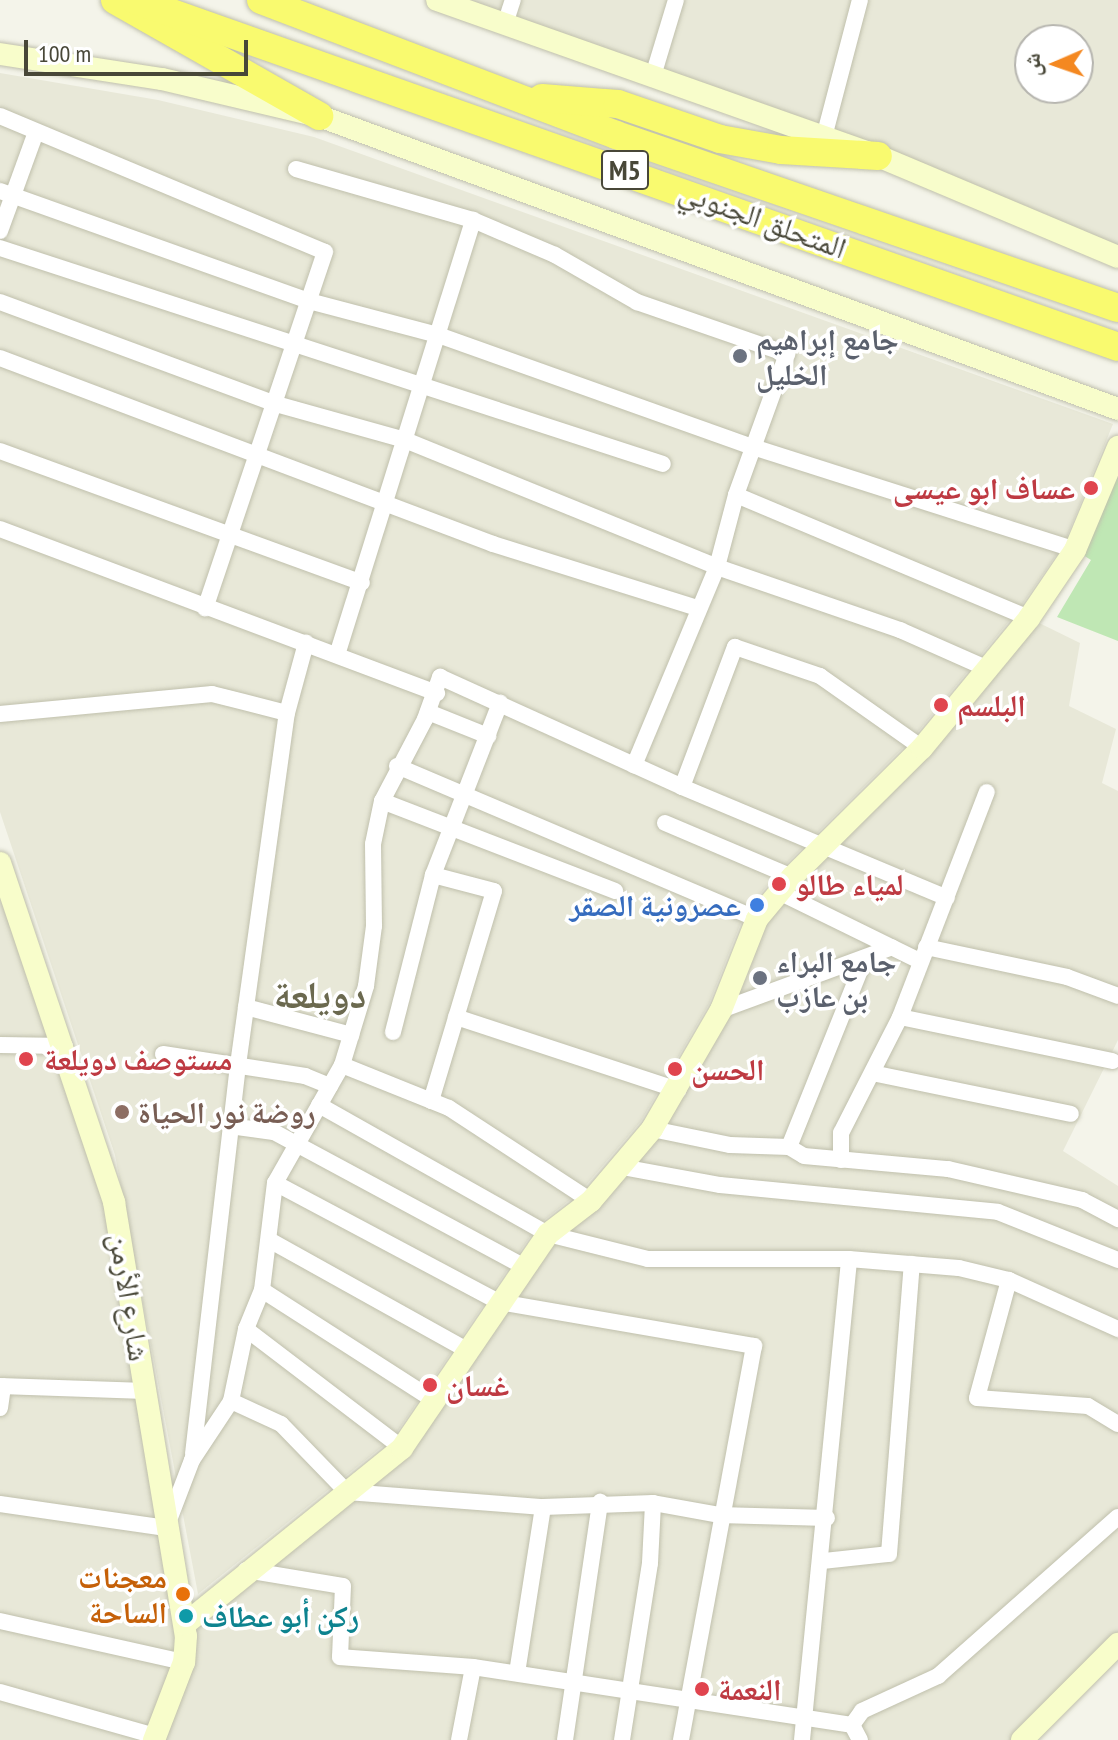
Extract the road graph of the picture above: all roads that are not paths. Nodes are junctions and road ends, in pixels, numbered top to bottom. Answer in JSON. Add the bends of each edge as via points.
{"nodes":[{"id":1,"x":115,"y":0,"type":"edge"},
{"id":2,"x":135,"y":0,"type":"edge"},
{"id":3,"x":261,"y":0,"type":"edge"},
{"id":4,"x":306,"y":0,"type":"edge"},
{"id":5,"x":437,"y":0,"type":"edge"},
{"id":6,"x":513,"y":0,"type":"edge"},
{"id":7,"x":676,"y":0,"type":"edge"},
{"id":8,"x":860,"y":0,"type":"edge"},
{"id":9,"x":461,"y":4,"type":"edge"},
{"id":10,"x":505,"y":24,"type":"junction"},
{"id":11,"x":354,"y":32,"type":"junction"},
{"id":12,"x":0,"y":54,"type":"edge"},
{"id":13,"x":653,"y":76,"type":"junction"},
{"id":14,"x":508,"y":95,"type":"junction"},
{"id":15,"x":0,"y":116,"type":"edge"},
{"id":16,"x":319,"y":116,"type":"junction"},
{"id":17,"x":36,"y":132,"type":"junction"},
{"id":18,"x":824,"y":137,"type":"junction"},
{"id":19,"x":878,"y":156,"type":"junction"},
{"id":20,"x":296,"y":169,"type":"dead end"},
{"id":21,"x":6,"y":193,"type":"edge"},
{"id":22,"x":473,"y":220,"type":"junction"},
{"id":23,"x":0,"y":231,"type":"edge"},
{"id":24,"x":0,"y":248,"type":"edge"},
{"id":25,"x":1118,"y":257,"type":"edge"},
{"id":26,"x":309,"y":301,"type":"junction"},
{"id":27,"x":0,"y":302,"type":"edge"},
{"id":28,"x":1118,"y":308,"type":"edge"},
{"id":29,"x":438,"y":335,"type":"junction"},
{"id":30,"x":1115,"y":346,"type":"edge"},
{"id":31,"x":294,"y":347,"type":"junction"},
{"id":32,"x":0,"y":358,"type":"edge"},
{"id":33,"x":997,"y":368,"type":"junction"},
{"id":34,"x":422,"y":385,"type":"junction"},
{"id":35,"x":276,"y":404,"type":"junction"},
{"id":36,"x":1118,"y":409,"type":"edge"},
{"id":37,"x":1118,"y":422,"type":"edge"},
{"id":38,"x":405,"y":440,"type":"junction"},
{"id":39,"x":753,"y":447,"type":"junction"},
{"id":40,"x":1118,"y":447,"type":"edge"},
{"id":41,"x":0,"y":451,"type":"edge"},
{"id":42,"x":259,"y":456,"type":"junction"},
{"id":43,"x":663,"y":464,"type":"dead end"},
{"id":44,"x":736,"y":495,"type":"junction"},
{"id":45,"x":387,"y":502,"type":"junction"},
{"id":46,"x":0,"y":529,"type":"edge"},
{"id":47,"x":231,"y":534,"type":"junction"},
{"id":48,"x":1075,"y":550,"type":"junction"},
{"id":49,"x":717,"y":567,"type":"junction"},
{"id":50,"x":362,"y":583,"type":"junction"},
{"id":51,"x":205,"y":608,"type":"junction"},
{"id":52,"x":697,"y":608,"type":"junction"},
{"id":53,"x":1029,"y":618,"type":"junction"},
{"id":54,"x":306,"y":643,"type":"junction"},
{"id":55,"x":337,"y":655,"type":"junction"},
{"id":56,"x":988,"y":669,"type":"junction"},
{"id":57,"x":437,"y":693,"type":"junction"},
{"id":58,"x":500,"y":703,"type":"junction"},
{"id":59,"x":428,"y":712,"type":"junction"},
{"id":60,"x":287,"y":713,"type":"junction"},
{"id":61,"x":0,"y":714,"type":"edge"},
{"id":62,"x":488,"y":736,"type":"junction"},
{"id":63,"x":922,"y":748,"type":"junction"},
{"id":64,"x":634,"y":765,"type":"junction"},
{"id":65,"x":397,"y":766,"type":"junction"},
{"id":66,"x":682,"y":787,"type":"junction"},
{"id":67,"x":987,"y":792,"type":"dead end"},
{"id":68,"x":465,"y":796,"type":"junction"},
{"id":69,"x":382,"y":801,"type":"junction"},
{"id":70,"x":665,"y":823,"type":"dead end"},
{"id":71,"x":452,"y":826,"type":"junction"},
{"id":72,"x":823,"y":847,"type":"junction"},
{"id":73,"x":0,"y":863,"type":"edge"},
{"id":74,"x":433,"y":875,"type":"junction"},
{"id":75,"x":785,"y":884,"type":"junction"},
{"id":76,"x":615,"y":891,"type":"dead end"},
{"id":77,"x":947,"y":898,"type":"junction"},
{"id":78,"x":757,"y":919,"type":"junction"},
{"id":79,"x":892,"y":947,"type":"junction"},
{"id":80,"x":923,"y":954,"type":"junction"},
{"id":81,"x":864,"y":960,"type":"junction"},
{"id":82,"x":1118,"y":996,"type":"edge"},
{"id":83,"x":246,"y":1007,"type":"junction"},
{"id":84,"x":721,"y":1010,"type":"junction"},
{"id":85,"x":456,"y":1017,"type":"junction"},
{"id":86,"x":900,"y":1017,"type":"junction"},
{"id":87,"x":393,"y":1032,"type":"dead end"},
{"id":88,"x":351,"y":1035,"type":"junction"},
{"id":89,"x":0,"y":1045,"type":"edge"},
{"id":90,"x":65,"y":1046,"type":"junction"},
{"id":91,"x":163,"y":1054,"type":"dead end"},
{"id":92,"x":1112,"y":1061,"type":"dead end"},
{"id":93,"x":238,"y":1065,"type":"junction"},
{"id":94,"x":342,"y":1065,"type":"junction"},
{"id":95,"x":872,"y":1073,"type":"junction"},
{"id":96,"x":330,"y":1086,"type":"junction"},
{"id":97,"x":678,"y":1090,"type":"junction"},
{"id":98,"x":431,"y":1101,"type":"junction"},
{"id":99,"x":319,"y":1105,"type":"junction"},
{"id":100,"x":1071,"y":1114,"type":"dead end"},
{"id":101,"x":230,"y":1126,"type":"junction"},
{"id":102,"x":652,"y":1129,"type":"junction"},
{"id":103,"x":297,"y":1144,"type":"junction"},
{"id":104,"x":789,"y":1147,"type":"junction"},
{"id":105,"x":841,"y":1160,"type":"junction"},
{"id":106,"x":622,"y":1167,"type":"junction"},
{"id":107,"x":275,"y":1183,"type":"junction"},
{"id":108,"x":591,"y":1201,"type":"junction"},
{"id":109,"x":1118,"y":1219,"type":"edge"},
{"id":110,"x":548,"y":1234,"type":"junction"},
{"id":111,"x":271,"y":1241,"type":"junction"},
{"id":112,"x":849,"y":1259,"type":"junction"},
{"id":113,"x":1118,"y":1260,"type":"edge"},
{"id":114,"x":912,"y":1264,"type":"junction"},
{"id":115,"x":525,"y":1267,"type":"junction"},
{"id":116,"x":1009,"y":1280,"type":"junction"},
{"id":117,"x":262,"y":1290,"type":"junction"},
{"id":118,"x":499,"y":1302,"type":"junction"},
{"id":119,"x":246,"y":1329,"type":"junction"},
{"id":120,"x":1118,"y":1329,"type":"edge"},
{"id":121,"x":465,"y":1349,"type":"junction"},
{"id":122,"x":1,"y":1386,"type":"edge"},
{"id":123,"x":146,"y":1391,"type":"junction"},
{"id":124,"x":231,"y":1401,"type":"junction"},
{"id":125,"x":435,"y":1401,"type":"junction"},
{"id":126,"x":0,"y":1408,"type":"edge"},
{"id":127,"x":1118,"y":1424,"type":"edge"},
{"id":128,"x":402,"y":1448,"type":"junction"},
{"id":129,"x":192,"y":1460,"type":"junction"},
{"id":130,"x":347,"y":1492,"type":"junction"},
{"id":131,"x":600,"y":1502,"type":"junction"},
{"id":132,"x":653,"y":1503,"type":"junction"},
{"id":133,"x":0,"y":1504,"type":"edge"},
{"id":134,"x":543,"y":1507,"type":"junction"},
{"id":135,"x":719,"y":1515,"type":"junction"},
{"id":136,"x":1118,"y":1517,"type":"edge"},
{"id":137,"x":827,"y":1518,"type":"junction"},
{"id":138,"x":166,"y":1528,"type":"junction"},
{"id":139,"x":823,"y":1561,"type":"junction"},
{"id":140,"x":246,"y":1570,"type":"junction"},
{"id":141,"x":0,"y":1621,"type":"edge"},
{"id":142,"x":185,"y":1624,"type":"junction"},
{"id":143,"x":1118,"y":1644,"type":"edge"},
{"id":144,"x":184,"y":1662,"type":"junction"},
{"id":145,"x":473,"y":1667,"type":"junction"},
{"id":146,"x":517,"y":1673,"type":"junction"},
{"id":147,"x":572,"y":1682,"type":"junction"},
{"id":148,"x":632,"y":1691,"type":"junction"},
{"id":149,"x":0,"y":1692,"type":"edge"},
{"id":150,"x":688,"y":1699,"type":"junction"},
{"id":151,"x":808,"y":1718,"type":"junction"},
{"id":152,"x":856,"y":1732,"type":"edge"},
{"id":153,"x":154,"y":1738,"type":"edge"},
{"id":154,"x":459,"y":1740,"type":"edge"},
{"id":155,"x":565,"y":1740,"type":"edge"},
{"id":156,"x":622,"y":1740,"type":"edge"},
{"id":157,"x":681,"y":1740,"type":"edge"},
{"id":158,"x":802,"y":1740,"type":"edge"},
{"id":159,"x":1022,"y":1740,"type":"edge"}],
"edges":[{"from":1,"to":16,"type":"highway"},
{"from":2,"to":30,"type":"highway","name":"المتحلق الجنوبي","number":"M5"},
{"from":3,"to":11,"type":"highway","name":"المتحلق الجنوبي","number":"M5"},
{"from":4,"to":11,"type":"highway"},
{"from":5,"to":9,"type":"main road"},
{"from":6,"to":10,"type":"street"},
{"from":7,"to":13,"type":"street"},
{"from":8,"to":18,"type":"street"},
{"from":9,"to":10,"type":"main road"},
{"from":10,"to":13,"type":"main road"},
{"from":11,"to":14,"type":"highway","name":"المتحلق الجنوبي","number":"M5"},
{"from":12,"to":16,"type":"main road","via":[[162,79]]},
{"from":13,"to":18,"type":"main road"},
{"from":14,"to":19,"type":"highway","via":[[618,104],[720,139],[781,150]]},
{"from":14,"to":28,"type":"highway","name":"المتحلق الجنوبي","number":"M5"},
{"from":15,"to":17,"type":"street"},
{"from":16,"to":33,"type":"main road","via":[[666,240]]},
{"from":17,"to":21,"type":"street"},
{"from":17,"to":26,"type":"street","via":[[325,252]]},
{"from":18,"to":19,"type":"main road"},
{"from":19,"to":25,"type":"main road"},
{"from":20,"to":22,"type":"street"},
{"from":21,"to":23,"type":"street"},
{"from":21,"to":26,"type":"street"},
{"from":22,"to":29,"type":"street"},
{"from":22,"to":39,"type":"street","via":[[555,255],[637,302],[787,354]]},
{"from":24,"to":31,"type":"street"},
{"from":26,"to":29,"type":"street"},
{"from":26,"to":31,"type":"street"},
{"from":27,"to":35,"type":"street"},
{"from":29,"to":34,"type":"street"},
{"from":29,"to":39,"type":"street"},
{"from":31,"to":34,"type":"street"},
{"from":31,"to":35,"type":"street"},
{"from":32,"to":42,"type":"street"},
{"from":33,"to":36,"type":"main road"},
{"from":33,"to":37,"type":"main road","via":[[1018,387]]},
{"from":34,"to":38,"type":"street"},
{"from":34,"to":43,"type":"street"},
{"from":35,"to":38,"type":"street"},
{"from":35,"to":42,"type":"street"},
{"from":38,"to":45,"type":"street"},
{"from":38,"to":49,"type":"street"},
{"from":39,"to":44,"type":"street"},
{"from":39,"to":48,"type":"street"},
{"from":40,"to":48,"type":"main road"},
{"from":41,"to":47,"type":"street"},
{"from":42,"to":45,"type":"street"},
{"from":42,"to":47,"type":"street"},
{"from":44,"to":49,"type":"street"},
{"from":44,"to":53,"type":"street"},
{"from":45,"to":50,"type":"street"},
{"from":45,"to":52,"type":"street","via":[[493,544]]},
{"from":46,"to":51,"type":"street"},
{"from":47,"to":50,"type":"street"},
{"from":47,"to":51,"type":"street"},
{"from":48,"to":53,"type":"main road"},
{"from":49,"to":52,"type":"street"},
{"from":49,"to":56,"type":"street","via":[[900,630]]},
{"from":50,"to":55,"type":"street"},
{"from":51,"to":54,"type":"street"},
{"from":52,"to":64,"type":"street"},
{"from":53,"to":56,"type":"main road"},
{"from":54,"to":55,"type":"street"},
{"from":54,"to":60,"type":"street"},
{"from":55,"to":57,"type":"street"},
{"from":56,"to":63,"type":"main road"},
{"from":57,"to":58,"type":"street","via":[[440,677]]},
{"from":57,"to":59,"type":"street"},
{"from":58,"to":62,"type":"street"},
{"from":58,"to":64,"type":"street"},
{"from":59,"to":62,"type":"street"},
{"from":59,"to":65,"type":"street"},
{"from":60,"to":61,"type":"street","via":[[212,694]]},
{"from":60,"to":83,"type":"street"},
{"from":62,"to":68,"type":"street"},
{"from":63,"to":66,"type":"street","via":[[820,676],[735,647]]},
{"from":63,"to":72,"type":"main road"},
{"from":64,"to":66,"type":"street"},
{"from":65,"to":68,"type":"street"},
{"from":65,"to":69,"type":"street"},
{"from":66,"to":72,"type":"street"},
{"from":67,"to":77,"type":"street"},
{"from":68,"to":71,"type":"street"},
{"from":68,"to":78,"type":"street"},
{"from":69,"to":71,"type":"street"},
{"from":69,"to":88,"type":"street","via":[[373,844],[374,926],[366,986]]},
{"from":70,"to":75,"type":"street"},
{"from":71,"to":74,"type":"street"},
{"from":71,"to":76,"type":"street"},
{"from":72,"to":75,"type":"main road"},
{"from":72,"to":77,"type":"street"},
{"from":73,"to":90,"type":"main road","name":"شارع الأرمن"},
{"from":74,"to":85,"type":"street","via":[[494,891]]},
{"from":74,"to":87,"type":"street"},
{"from":75,"to":78,"type":"main road"},
{"from":75,"to":79,"type":"street"},
{"from":77,"to":80,"type":"street"},
{"from":78,"to":84,"type":"main road"},
{"from":79,"to":80,"type":"street"},
{"from":79,"to":81,"type":"street"},
{"from":80,"to":82,"type":"street","via":[[1067,977]]},
{"from":80,"to":86,"type":"street"},
{"from":81,"to":84,"type":"street"},
{"from":81,"to":104,"type":"street"},
{"from":83,"to":88,"type":"street"},
{"from":83,"to":93,"type":"street"},
{"from":84,"to":97,"type":"main road"},
{"from":85,"to":97,"type":"street"},
{"from":85,"to":98,"type":"street"},
{"from":86,"to":92,"type":"street"},
{"from":86,"to":95,"type":"street"},
{"from":88,"to":94,"type":"street"},
{"from":89,"to":90,"type":"street"},
{"from":90,"to":123,"type":"main road","name":"شارع الأرمن","via":[[114,1202]]},
{"from":91,"to":93,"type":"street"},
{"from":93,"to":96,"type":"street","via":[[305,1076]]},
{"from":93,"to":101,"type":"street"},
{"from":94,"to":96,"type":"street"},
{"from":94,"to":98,"type":"street"},
{"from":95,"to":100,"type":"street"},
{"from":95,"to":105,"type":"street","via":[[841,1133]]},
{"from":96,"to":99,"type":"street"},
{"from":97,"to":102,"type":"main road"},
{"from":98,"to":108,"type":"street"},
{"from":99,"to":103,"type":"street"},
{"from":99,"to":110,"type":"street"},
{"from":101,"to":103,"type":"street","via":[[274,1132]]},
{"from":101,"to":129,"type":"street"},
{"from":102,"to":104,"type":"street","via":[[730,1145]]},
{"from":102,"to":106,"type":"main road"},
{"from":103,"to":107,"type":"street"},
{"from":103,"to":115,"type":"street"},
{"from":104,"to":105,"type":"street","via":[[804,1156]]},
{"from":105,"to":109,"type":"street","via":[[1007,1180],[1082,1200]]},
{"from":106,"to":108,"type":"main road"},
{"from":106,"to":113,"type":"street","via":[[720,1185],[998,1212]]},
{"from":107,"to":111,"type":"street"},
{"from":107,"to":118,"type":"street"},
{"from":108,"to":110,"type":"main road"},
{"from":110,"to":112,"type":"street","via":[[648,1259]]},
{"from":110,"to":115,"type":"main road"},
{"from":111,"to":117,"type":"street"},
{"from":111,"to":121,"type":"street"},
{"from":112,"to":114,"type":"street"},
{"from":112,"to":137,"type":"street"},
{"from":114,"to":116,"type":"street"},
{"from":114,"to":139,"type":"street","via":[[889,1554]]},
{"from":115,"to":118,"type":"main road"},
{"from":116,"to":120,"type":"street"},
{"from":116,"to":127,"type":"street","via":[[977,1398],[1088,1406]]},
{"from":117,"to":119,"type":"street"},
{"from":117,"to":125,"type":"street"},
{"from":118,"to":121,"type":"main road"},
{"from":118,"to":135,"type":"street","via":[[754,1346]]},
{"from":119,"to":124,"type":"street"},
{"from":119,"to":128,"type":"street"},
{"from":121,"to":125,"type":"main road"},
{"from":122,"to":123,"type":"street"},
{"from":122,"to":126,"type":"street"},
{"from":123,"to":138,"type":"main road","name":"شارع الأرمن"},
{"from":124,"to":129,"type":"street"},
{"from":124,"to":130,"type":"street","via":[[281,1424]]},
{"from":125,"to":128,"type":"main road"},
{"from":128,"to":130,"type":"main road"},
{"from":129,"to":138,"type":"street"},
{"from":130,"to":134,"type":"street"},
{"from":130,"to":140,"type":"main road"},
{"from":131,"to":132,"type":"street"},
{"from":131,"to":134,"type":"street"},
{"from":131,"to":147,"type":"street"},
{"from":132,"to":135,"type":"street"},
{"from":132,"to":148,"type":"street"},
{"from":133,"to":138,"type":"street"},
{"from":134,"to":146,"type":"street"},
{"from":135,"to":137,"type":"street"},
{"from":135,"to":150,"type":"street"},
{"from":136,"to":152,"type":"street","via":[[938,1676],[862,1711]]},
{"from":137,"to":139,"type":"street"},
{"from":138,"to":142,"type":"main road","name":"شارع الأرمن"},
{"from":139,"to":151,"type":"street"},
{"from":140,"to":142,"type":"main road"},
{"from":140,"to":145,"type":"street","via":[[343,1586],[340,1657]]},
{"from":141,"to":144,"type":"street"},
{"from":142,"to":144,"type":"main road","name":"شارع الأرمن"},
{"from":143,"to":159,"type":"main road"},
{"from":144,"to":153,"type":"main road","name":"شارع الأرمن"},
{"from":145,"to":146,"type":"street"},
{"from":145,"to":154,"type":"street"},
{"from":146,"to":147,"type":"street"},
{"from":147,"to":148,"type":"street"},
{"from":147,"to":155,"type":"street"},
{"from":148,"to":150,"type":"street"},
{"from":148,"to":156,"type":"street"},
{"from":149,"to":153,"type":"street"},
{"from":150,"to":151,"type":"street"},
{"from":150,"to":157,"type":"street"},
{"from":151,"to":152,"type":"street"},
{"from":151,"to":158,"type":"street"}]}
